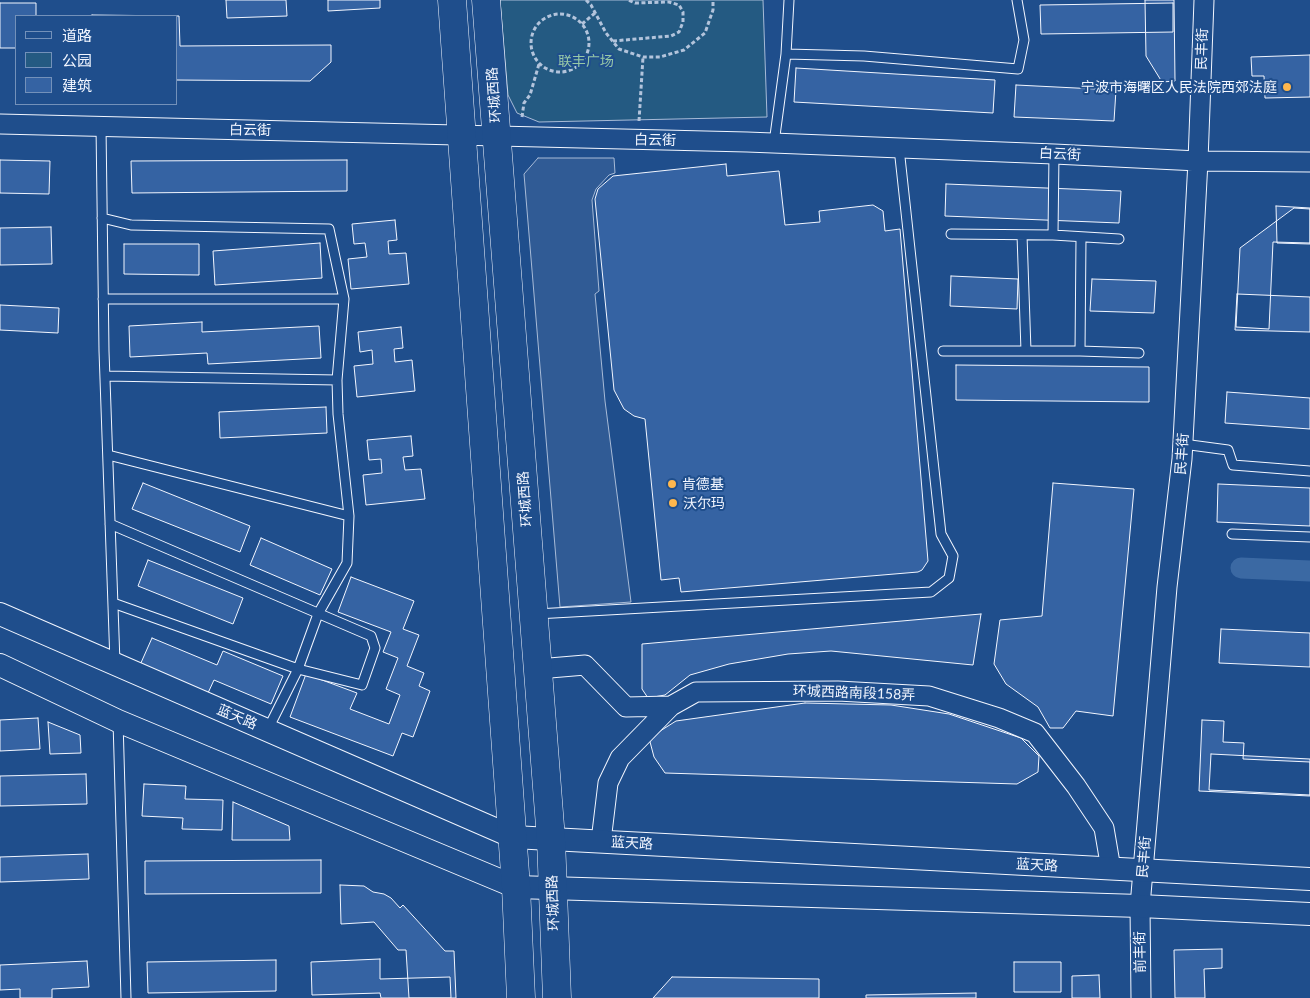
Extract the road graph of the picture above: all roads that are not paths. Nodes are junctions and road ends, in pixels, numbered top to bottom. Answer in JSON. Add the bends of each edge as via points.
{"nodes":[{"id":1,"x":452,"y":0,"type":"edge"},
{"id":2,"x":486,"y":0,"type":"edge"},
{"id":3,"x":789,"y":0,"type":"edge"},
{"id":4,"x":1017,"y":0,"type":"edge"},
{"id":5,"x":1204,"y":0,"type":"edge"},
{"id":6,"x":786,"y":54,"type":"junction"},
{"id":7,"x":0,"y":124,"type":"edge"},
{"id":8,"x":101,"y":126,"type":"junction"},
{"id":9,"x":462,"y":135,"type":"junction"},
{"id":10,"x":508,"y":136,"type":"junction"},
{"id":11,"x":774,"y":143,"type":"junction"},
{"id":12,"x":899,"y":148,"type":"junction"},
{"id":13,"x":1054,"y":154,"type":"junction"},
{"id":14,"x":1198,"y":161,"type":"junction"},
{"id":15,"x":1310,"y":162,"type":"edge"},
{"id":16,"x":102,"y":218,"type":"junction"},
{"id":17,"x":951,"y":234,"type":"dead end"},
{"id":18,"x":1022,"y":235,"type":"junction"},
{"id":19,"x":1053,"y":235,"type":"junction"},
{"id":20,"x":1081,"y":238,"type":"junction"},
{"id":21,"x":1119,"y":239,"type":"dead end"},
{"id":22,"x":103,"y":299,"type":"junction"},
{"id":23,"x":344,"y":299,"type":"junction"},
{"id":24,"x":943,"y":351,"type":"dead end"},
{"id":25,"x":1026,"y":351,"type":"junction"},
{"id":26,"x":1080,"y":351,"type":"junction"},
{"id":27,"x":1139,"y":353,"type":"dead end"},
{"id":28,"x":105,"y":376,"type":"junction"},
{"id":29,"x":337,"y":380,"type":"junction"},
{"id":30,"x":1183,"y":444,"type":"junction"},
{"id":31,"x":108,"y":455,"type":"junction"},
{"id":32,"x":1310,"y":471,"type":"edge"},
{"id":33,"x":349,"y":516,"type":"junction"},
{"id":34,"x":110,"y":524,"type":"junction"},
{"id":35,"x":1232,"y":534,"type":"dead end"},
{"id":36,"x":1310,"y":537,"type":"edge"},
{"id":37,"x":113,"y":603,"type":"junction"},
{"id":38,"x":0,"y":614,"type":"edge"},
{"id":39,"x":318,"y":614,"type":"junction"},
{"id":40,"x":534,"y":614,"type":"junction"},
{"id":41,"x":116,"y":664,"type":"junction"},
{"id":42,"x":0,"y":665,"type":"edge"},
{"id":43,"x":298,"y":669,"type":"junction"},
{"id":44,"x":538,"y":669,"type":"junction"},
{"id":45,"x":671,"y":706,"type":"junction"},
{"id":46,"x":118,"y":721,"type":"junction"},
{"id":47,"x":268,"y":730,"type":"junction"},
{"id":48,"x":513,"y":836,"type":"junction"},
{"id":49,"x":551,"y":838,"type":"junction"},
{"id":50,"x":601,"y":841,"type":"junction"},
{"id":51,"x":1111,"y":869,"type":"junction"},
{"id":52,"x":1143,"y":871,"type":"junction"},
{"id":53,"x":1310,"y":879,"type":"edge"},
{"id":54,"x":516,"y":887,"type":"junction"},
{"id":55,"x":553,"y":888,"type":"junction"},
{"id":56,"x":1140,"y":906,"type":"junction"},
{"id":57,"x":1310,"y":914,"type":"edge"},
{"id":58,"x":126,"y":998,"type":"edge"},
{"id":59,"x":520,"y":998,"type":"edge"},
{"id":60,"x":557,"y":998,"type":"edge"},
{"id":61,"x":1141,"y":998,"type":"edge"}],
"edges":[{"from":1,"to":9,"type":"main road"},
{"from":2,"to":10,"type":"main road","name":"环城西路"},
{"from":3,"to":6,"type":"lane"},
{"from":4,"to":6,"type":"lane","via":[[1024,40],[1018,69],[864,56]]},
{"from":5,"to":14,"type":"street","name":"民丰街"},
{"from":6,"to":11,"type":"lane"},
{"from":7,"to":8,"type":"street","name":"白云街"},
{"from":8,"to":9,"type":"street","name":"白云街"},
{"from":8,"to":16,"type":"lane"},
{"from":9,"to":10,"type":"street","name":"白云街"},
{"from":9,"to":48,"type":"main road"},
{"from":10,"to":11,"type":"street","name":"白云街"},
{"from":10,"to":40,"type":"main road","name":"环城西路"},
{"from":11,"to":12,"type":"street","name":"白云街"},
{"from":12,"to":13,"type":"street","name":"白云街"},
{"from":12,"to":40,"type":"lane","via":[[942,534],[953,556],[950,578],[931,592]]},
{"from":13,"to":14,"type":"street","name":"白云街"},
{"from":13,"to":19,"type":"lane"},
{"from":14,"to":15,"type":"street","name":"白云街"},
{"from":14,"to":30,"type":"street","name":"民丰街"},
{"from":16,"to":22,"type":"lane"},
{"from":16,"to":23,"type":"lane","via":[[131,225],[329,229]]},
{"from":17,"to":18,"type":"lane"},
{"from":18,"to":19,"type":"lane"},
{"from":18,"to":25,"type":"lane"},
{"from":19,"to":20,"type":"lane"},
{"from":20,"to":21,"type":"lane"},
{"from":20,"to":26,"type":"lane"},
{"from":22,"to":23,"type":"lane"},
{"from":22,"to":28,"type":"lane"},
{"from":23,"to":29,"type":"lane"},
{"from":24,"to":25,"type":"lane"},
{"from":25,"to":26,"type":"lane"},
{"from":26,"to":27,"type":"lane"},
{"from":28,"to":29,"type":"lane"},
{"from":28,"to":31,"type":"lane"},
{"from":29,"to":33,"type":"lane"},
{"from":30,"to":32,"type":"lane","via":[[1228,450],[1233,465]]},
{"from":30,"to":52,"type":"street","name":"民丰街","via":[[1167,587]]},
{"from":31,"to":33,"type":"lane"},
{"from":31,"to":34,"type":"lane"},
{"from":33,"to":39,"type":"lane","via":[[346,563]]},
{"from":34,"to":37,"type":"lane"},
{"from":34,"to":39,"type":"lane"},
{"from":35,"to":36,"type":"lane"},
{"from":37,"to":41,"type":"lane"},
{"from":37,"to":43,"type":"lane"},
{"from":38,"to":41,"type":"street","name":"蓝天路"},
{"from":39,"to":43,"type":"lane"},
{"from":39,"to":43,"type":"lane","via":[[371,636],[375,648],[362,685]]},
{"from":40,"to":44,"type":"main road","name":"环城西路"},
{"from":41,"to":47,"type":"street","name":"蓝天路"},
{"from":42,"to":46,"type":"street"},
{"from":43,"to":47,"type":"lane"},
{"from":44,"to":45,"type":"street","via":[[585,664],[626,707]]},
{"from":44,"to":49,"type":"main road","name":"环城西路"},
{"from":45,"to":50,"type":"street","name":"环城西路南段158弄","via":[[620,758],[608,784]]},
{"from":45,"to":51,"type":"street","name":"环城西路南段158弄","via":[[696,692],[838,691],[929,696],[999,718],[1035,733],[1076,786],[1104,828]]},
{"from":46,"to":54,"type":"street"},
{"from":46,"to":58,"type":"lane"},
{"from":47,"to":48,"type":"street","name":"蓝天路"},
{"from":48,"to":49,"type":"street","name":"蓝天路"},
{"from":48,"to":54,"type":"main road"},
{"from":49,"to":50,"type":"street","name":"蓝天路"},
{"from":49,"to":55,"type":"main road","name":"环城西路"},
{"from":50,"to":51,"type":"street","name":"蓝天路"},
{"from":51,"to":52,"type":"street","name":"蓝天路"},
{"from":52,"to":53,"type":"street","name":"蓝天路"},
{"from":52,"to":56,"type":"street","name":"民丰街"},
{"from":54,"to":55,"type":"street"},
{"from":54,"to":59,"type":"main road"},
{"from":55,"to":56,"type":"street"},
{"from":55,"to":60,"type":"main road","name":"环城西路"},
{"from":56,"to":57,"type":"street"},
{"from":56,"to":61,"type":"street","name":"前丰街"}]}
